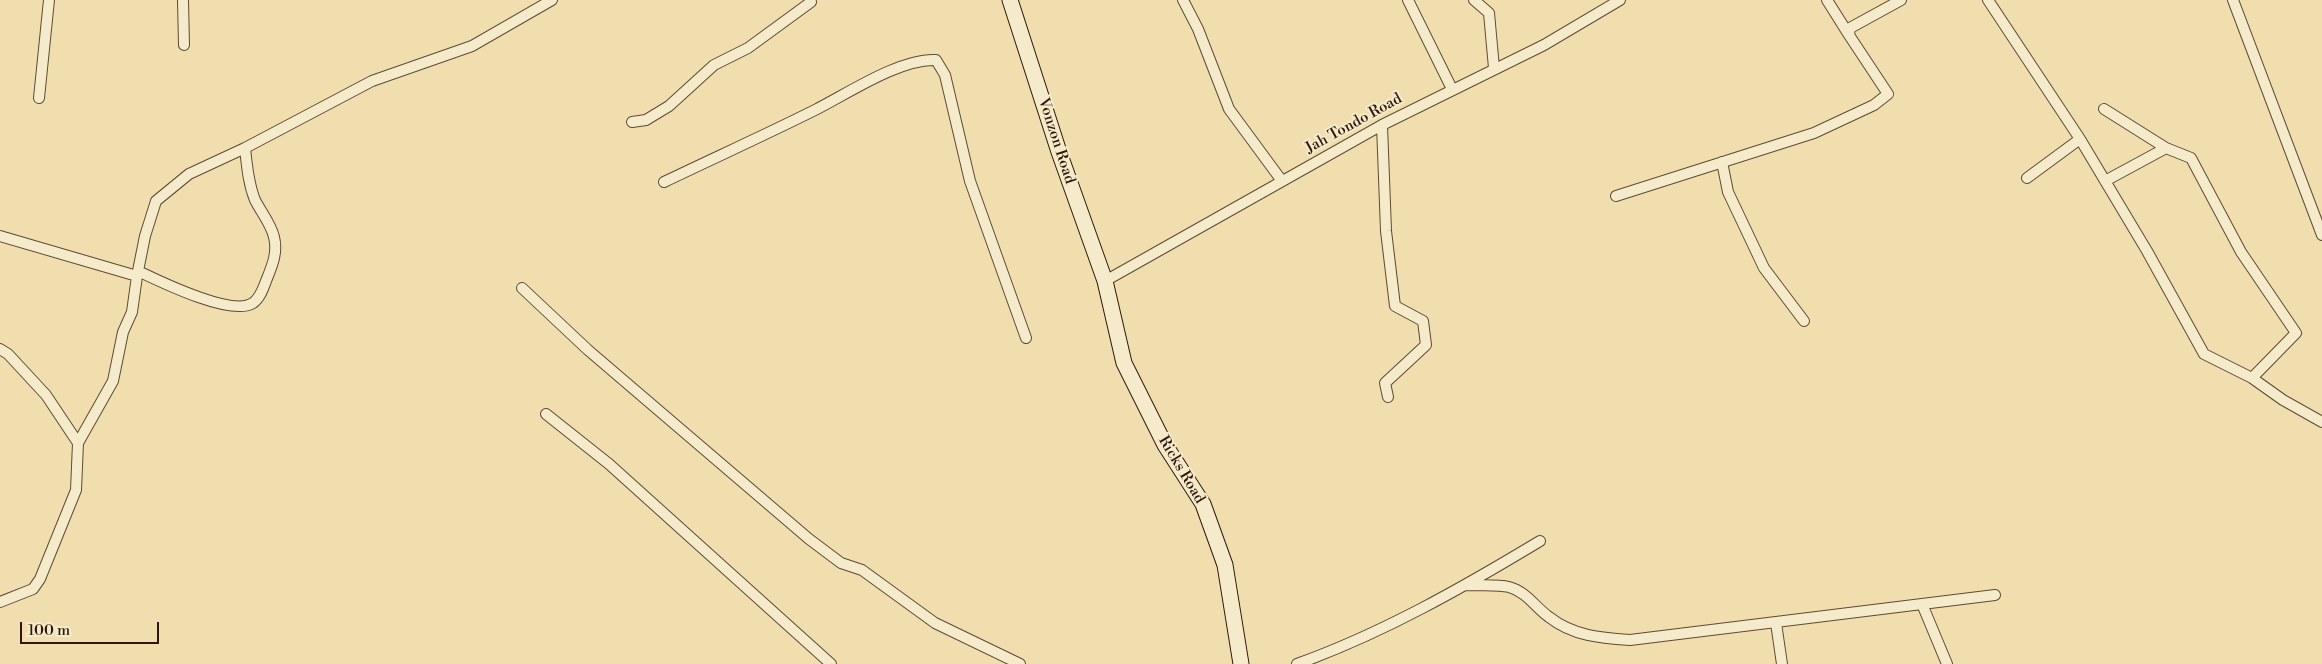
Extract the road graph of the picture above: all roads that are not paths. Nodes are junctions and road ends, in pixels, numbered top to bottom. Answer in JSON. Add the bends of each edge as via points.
{"nodes":[{"id":1,"x":49,"y":0,"type":"edge"},
{"id":2,"x":183,"y":0,"type":"edge"},
{"id":3,"x":552,"y":0,"type":"edge"},
{"id":4,"x":1010,"y":0,"type":"edge"},
{"id":5,"x":1183,"y":0,"type":"edge"},
{"id":6,"x":1408,"y":0,"type":"edge"},
{"id":7,"x":1474,"y":0,"type":"edge"},
{"id":8,"x":1620,"y":0,"type":"edge"},
{"id":9,"x":1827,"y":0,"type":"edge"},
{"id":10,"x":1901,"y":0,"type":"edge"},
{"id":11,"x":1988,"y":0,"type":"edge"},
{"id":12,"x":2233,"y":0,"type":"edge"},
{"id":13,"x":811,"y":1,"type":"edge"},
{"id":14,"x":1849,"y":36,"type":"junction"},
{"id":15,"x":184,"y":45,"type":"dead end"},
{"id":16,"x":1494,"y":68,"type":"junction"},
{"id":17,"x":1452,"y":89,"type":"junction"},
{"id":18,"x":39,"y":98,"type":"dead end"},
{"id":19,"x":2104,"y":109,"type":"dead end"},
{"id":20,"x":632,"y":122,"type":"dead end"},
{"id":21,"x":1382,"y":125,"type":"junction"},
{"id":22,"x":2080,"y":139,"type":"junction"},
{"id":23,"x":245,"y":148,"type":"junction"},
{"id":24,"x":2166,"y":148,"type":"junction"},
{"id":25,"x":1722,"y":162,"type":"junction"},
{"id":26,"x":2027,"y":178,"type":"dead end"},
{"id":27,"x":1282,"y":181,"type":"junction"},
{"id":28,"x":2105,"y":181,"type":"junction"},
{"id":29,"x":664,"y":182,"type":"dead end"},
{"id":30,"x":1616,"y":196,"type":"dead end"},
{"id":31,"x":2322,"y":235,"type":"edge"},
{"id":32,"x":0,"y":236,"type":"edge"},
{"id":33,"x":138,"y":273,"type":"junction"},
{"id":34,"x":1105,"y":281,"type":"junction"},
{"id":35,"x":522,"y":288,"type":"dead end"},
{"id":36,"x":1804,"y":321,"type":"dead end"},
{"id":37,"x":1026,"y":338,"type":"dead end"},
{"id":38,"x":0,"y":349,"type":"edge"},
{"id":39,"x":2252,"y":378,"type":"junction"},
{"id":40,"x":1388,"y":397,"type":"dead end"},
{"id":41,"x":546,"y":414,"type":"dead end"},
{"id":42,"x":2322,"y":422,"type":"edge"},
{"id":43,"x":78,"y":444,"type":"junction"},
{"id":44,"x":1540,"y":541,"type":"dead end"},
{"id":45,"x":1466,"y":585,"type":"junction"},
{"id":46,"x":1995,"y":595,"type":"dead end"},
{"id":47,"x":0,"y":602,"type":"edge"},
{"id":48,"x":1922,"y":604,"type":"junction"},
{"id":49,"x":1776,"y":623,"type":"junction"},
{"id":50,"x":831,"y":664,"type":"edge"},
{"id":51,"x":1020,"y":664,"type":"edge"},
{"id":52,"x":1241,"y":664,"type":"edge"},
{"id":53,"x":1297,"y":664,"type":"edge"},
{"id":54,"x":1782,"y":664,"type":"edge"},
{"id":55,"x":1947,"y":664,"type":"edge"}],
"edges":[{"from":1,"to":18,"type":"street"},
{"from":2,"to":15,"type":"street"},
{"from":3,"to":23,"type":"street","via":[[472,46],[372,81]]},
{"from":4,"to":34,"type":"street","name":"Vonzon Road"},
{"from":5,"to":27,"type":"street","via":[[1229,109]]},
{"from":6,"to":17,"type":"street"},
{"from":7,"to":16,"type":"street","via":[[1489,14]]},
{"from":8,"to":16,"type":"street","name":"Jah Tondo Road","via":[[1544,45]]},
{"from":9,"to":14,"type":"street"},
{"from":10,"to":14,"type":"street","via":[[1850,28]]},
{"from":11,"to":22,"type":"street"},
{"from":12,"to":31,"type":"street"},
{"from":13,"to":20,"type":"street","via":[[748,48],[714,65],[669,106],[646,120]]},
{"from":14,"to":25,"type":"street","via":[[1888,94],[1874,105],[1814,133]]},
{"from":16,"to":17,"type":"street","name":"Jah Tondo Road"},
{"from":17,"to":21,"type":"street","name":"Jah Tondo Road"},
{"from":19,"to":24,"type":"street"},
{"from":21,"to":27,"type":"street","name":"Jah Tondo Road"},
{"from":21,"to":40,"type":"street","via":[[1386,230],[1395,306],[1423,321],[1426,345],[1385,382]]},
{"from":22,"to":26,"type":"street"},
{"from":22,"to":28,"type":"street"},
{"from":23,"to":33,"type":"street","via":[[190,174],[156,201]]},
{"from":23,"to":33,"type":"street","via":[[254,198],[274,234],[276,246],[274,261],[254,303],[236,307],[189,295]]},
{"from":24,"to":28,"type":"street"},
{"from":24,"to":39,"type":"street","via":[[2191,158],[2241,252],[2296,333]]},
{"from":25,"to":30,"type":"street"},
{"from":25,"to":36,"type":"street","via":[[1728,192],[1764,268]]},
{"from":27,"to":34,"type":"street","name":"Jah Tondo Road"},
{"from":28,"to":39,"type":"street","via":[[2204,354]]},
{"from":29,"to":37,"type":"street","via":[[885,73],[926,59],[936,60],[945,75],[970,181]]},
{"from":32,"to":33,"type":"street"},
{"from":33,"to":43,"type":"street","via":[[132,312],[123,332],[113,381]]},
{"from":34,"to":52,"type":"street","name":"Ricks Road","via":[[1124,363],[1165,445],[1204,504],[1226,565]]},
{"from":35,"to":51,"type":"street","via":[[588,350],[809,539],[841,562],[862,570],[935,623]]},
{"from":38,"to":43,"type":"street","via":[[46,395]]},
{"from":39,"to":42,"type":"street"},
{"from":41,"to":50,"type":"street","via":[[609,464]]},
{"from":43,"to":47,"type":"street","via":[[76,490],[40,579],[33,589]]},
{"from":44,"to":45,"type":"street"},
{"from":45,"to":49,"type":"street","via":[[1509,587],[1532,600],[1548,617],[1569,630],[1593,637],[1630,640]]},
{"from":45,"to":53,"type":"street","via":[[1371,634]]},
{"from":46,"to":48,"type":"street"},
{"from":48,"to":49,"type":"street"},
{"from":48,"to":55,"type":"street"},
{"from":49,"to":54,"type":"street"}]}
